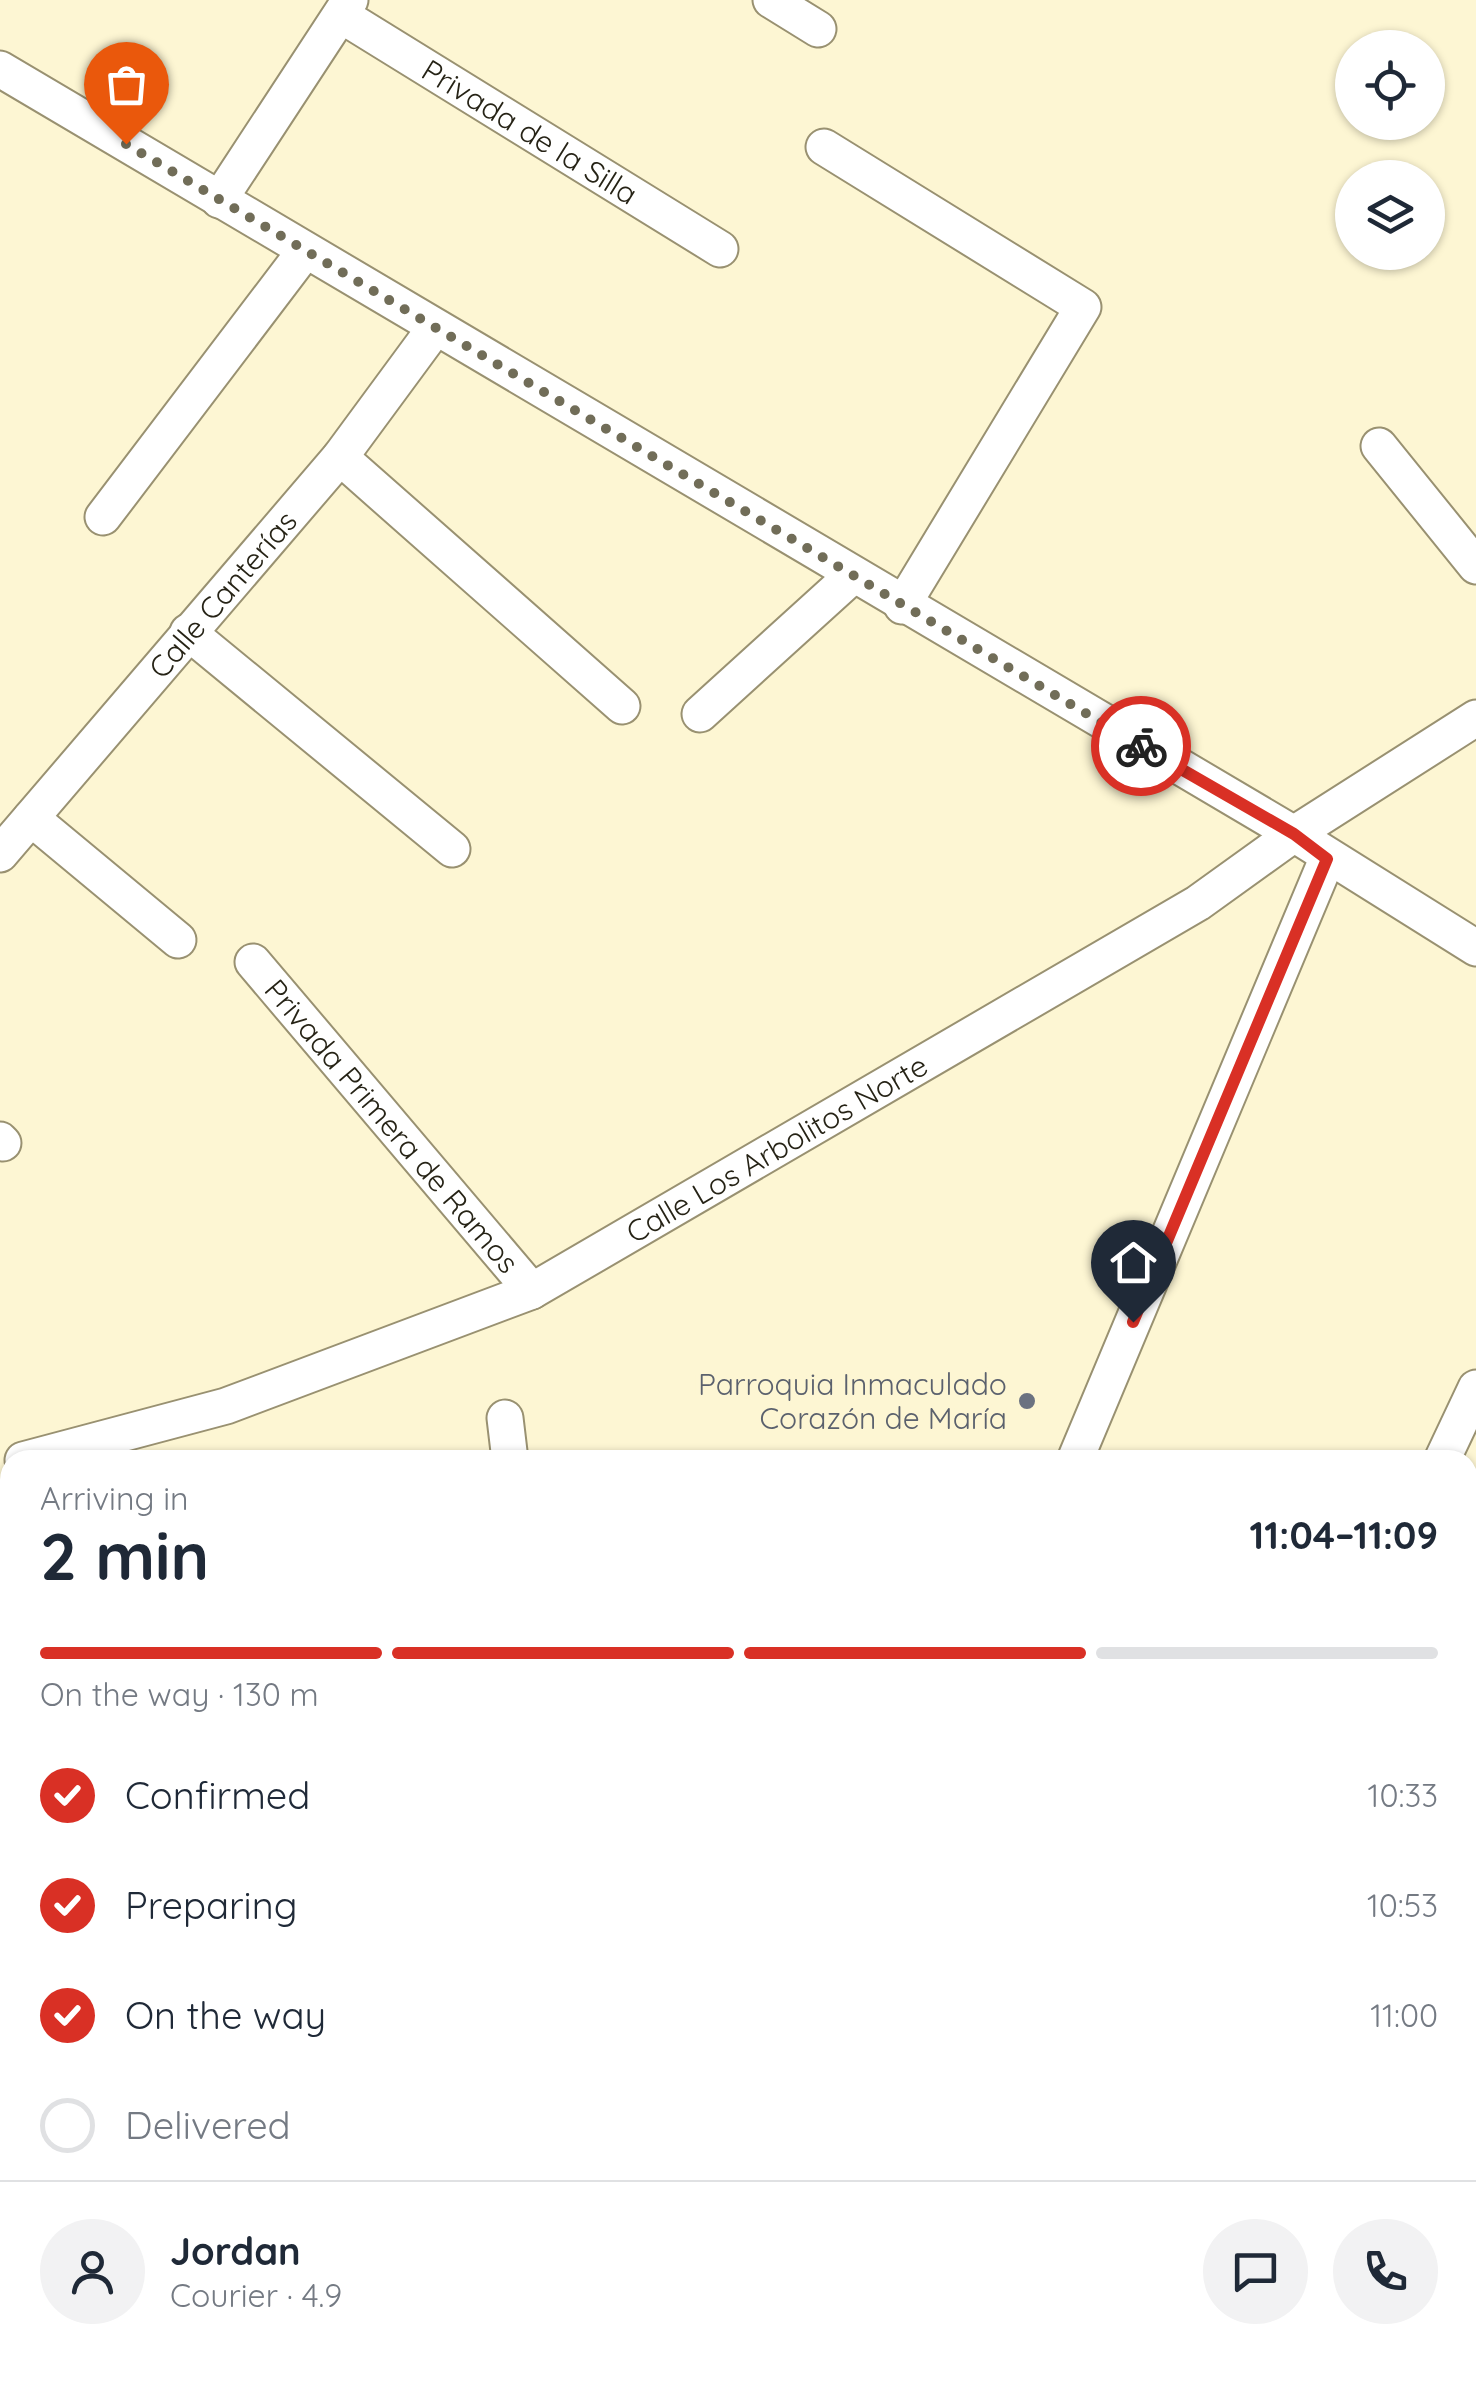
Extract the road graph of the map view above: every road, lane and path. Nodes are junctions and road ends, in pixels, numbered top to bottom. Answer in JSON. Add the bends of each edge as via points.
{"nodes":[{"id":1,"x":771,"y":0,"type":"edge"},
{"id":2,"x":346,"y":8,"type":"edge"},
{"id":3,"x":818,"y":29,"type":"dead end"},
{"id":4,"x":0,"y":70,"type":"edge"},
{"id":5,"x":824,"y":148,"type":"dead end"},
{"id":6,"x":220,"y":200,"type":"junction"},
{"id":7,"x":720,"y":250,"type":"dead end"},
{"id":8,"x":306,"y":251,"type":"junction"},
{"id":9,"x":435,"y":328,"type":"junction"},
{"id":10,"x":1380,"y":446,"type":"dead end"},
{"id":11,"x":340,"y":457,"type":"junction"},
{"id":12,"x":104,"y":517,"type":"dead end"},
{"id":13,"x":1476,"y":566,"type":"edge"},
{"id":14,"x":852,"y":576,"type":"junction"},
{"id":15,"x":902,"y":606,"type":"junction"},
{"id":16,"x":188,"y":632,"type":"junction"},
{"id":17,"x":622,"y":706,"type":"dead end"},
{"id":18,"x":700,"y":714,"type":"dead end"},
{"id":19,"x":1476,"y":718,"type":"edge"},
{"id":20,"x":31,"y":818,"type":"junction"},
{"id":21,"x":1294,"y":834,"type":"junction"},
{"id":22,"x":452,"y":849,"type":"dead end"},
{"id":23,"x":0,"y":854,"type":"edge"},
{"id":24,"x":1327,"y":859,"type":"junction"},
{"id":25,"x":178,"y":940,"type":"dead end"},
{"id":26,"x":1476,"y":948,"type":"edge"},
{"id":27,"x":253,"y":962,"type":"dead end"},
{"id":28,"x":532,"y":1291,"type":"junction"},
{"id":29,"x":1476,"y":1388,"type":"edge"},
{"id":30,"x":505,"y":1418,"type":"dead end"},
{"id":31,"x":60,"y":1450,"type":"edge"},
{"id":32,"x":509,"y":1450,"type":"edge"},
{"id":33,"x":1078,"y":1450,"type":"edge"},
{"id":34,"x":1447,"y":1450,"type":"edge"}],
"edges":[{"from":1,"to":3,"type":"street"},
{"from":2,"to":6,"type":"street"},
{"from":2,"to":7,"type":"street","name":"Privada de la Silla"},
{"from":4,"to":6,"type":"street"},
{"from":5,"to":15,"type":"street","via":[[1083,306]]},
{"from":6,"to":8,"type":"street"},
{"from":8,"to":9,"type":"street"},
{"from":8,"to":12,"type":"street"},
{"from":9,"to":11,"type":"street","name":"Calle Canterías"},
{"from":9,"to":14,"type":"street"},
{"from":10,"to":13,"type":"street"},
{"from":11,"to":16,"type":"street","name":"Calle Canterías"},
{"from":11,"to":17,"type":"street"},
{"from":14,"to":15,"type":"street"},
{"from":14,"to":18,"type":"street"},
{"from":15,"to":21,"type":"street"},
{"from":16,"to":20,"type":"street","name":"Calle Canterías"},
{"from":16,"to":22,"type":"street"},
{"from":19,"to":21,"type":"street","name":"Calle Los Arbolitos Norte"},
{"from":20,"to":23,"type":"street","name":"Calle Canterías"},
{"from":20,"to":25,"type":"street"},
{"from":21,"to":24,"type":"street"},
{"from":21,"to":28,"type":"street","name":"Calle Los Arbolitos Norte","via":[[1198,902]]},
{"from":24,"to":26,"type":"street"},
{"from":24,"to":33,"type":"street"},
{"from":27,"to":28,"type":"street","name":"Privada Primera de Ramos"},
{"from":28,"to":31,"type":"street","name":"Calle Los Arbolitos Norte","via":[[226,1406]]},
{"from":29,"to":34,"type":"street"},
{"from":30,"to":32,"type":"street"}]}
